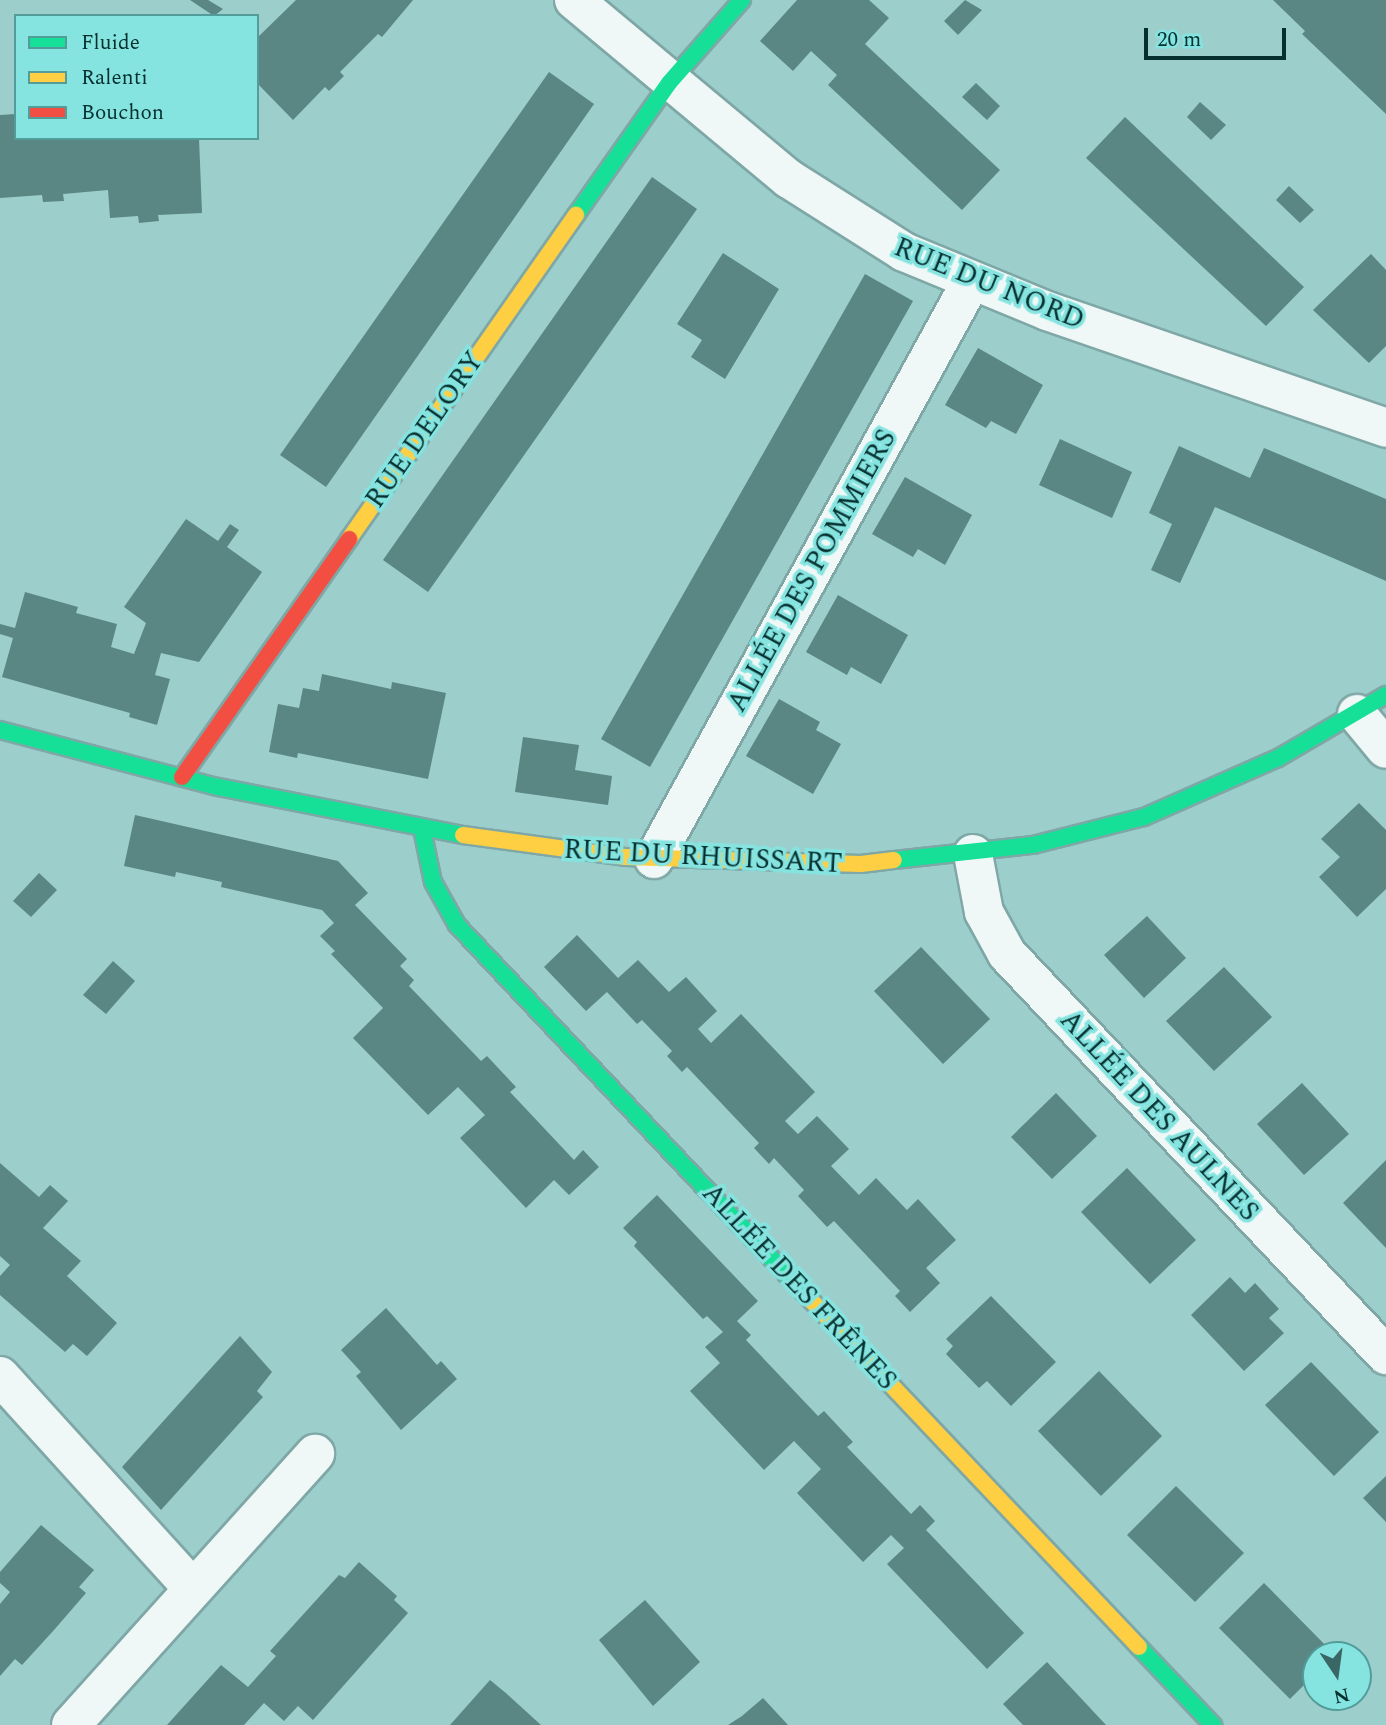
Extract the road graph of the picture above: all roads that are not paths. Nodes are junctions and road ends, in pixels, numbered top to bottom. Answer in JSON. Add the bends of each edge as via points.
{"nodes":[{"id":1,"x":574,"y":0,"type":"edge"},
{"id":2,"x":742,"y":0,"type":"edge"},
{"id":3,"x":669,"y":83,"type":"junction"},
{"id":4,"x":971,"y":282,"type":"junction"},
{"id":5,"x":1386,"y":428,"type":"edge"},
{"id":6,"x":1371,"y":704,"type":"edge"},
{"id":7,"x":0,"y":730,"type":"edge"},
{"id":8,"x":1386,"y":748,"type":"edge"},
{"id":9,"x":181,"y":777,"type":"junction"},
{"id":10,"x":422,"y":829,"type":"junction"},
{"id":11,"x":973,"y":854,"type":"junction"},
{"id":12,"x":654,"y":859,"type":"junction"},
{"id":13,"x":1386,"y":1355,"type":"edge"},
{"id":14,"x":0,"y":1376,"type":"edge"},
{"id":15,"x":315,"y":1454,"type":"dead end"},
{"id":16,"x":193,"y":1589,"type":"junction"},
{"id":17,"x":71,"y":1725,"type":"edge"},
{"id":18,"x":1213,"y":1725,"type":"edge"}],
"edges":[{"from":1,"to":3,"type":"street","name":"RUE DU NORD"},
{"from":2,"to":3,"type":"street","name":"RUE DELORY"},
{"from":3,"to":4,"type":"street","name":"RUE DU NORD","via":[[833,210],[904,252]]},
{"from":3,"to":9,"type":"street","name":"RUE DELORY"},
{"from":4,"to":5,"type":"street","name":"RUE DU NORD"},
{"from":4,"to":12,"type":"street","name":"ALLÉE DES POMMIERS"},
{"from":6,"to":8,"type":"street"},
{"from":6,"to":11,"type":"street","name":"RUE DU RHUISSART","via":[[1278,758],[1168,808],[1089,833]]},
{"from":7,"to":9,"type":"street","name":"RUE DU RHUISSART"},
{"from":9,"to":10,"type":"street","name":"RUE DU RHUISSART"},
{"from":10,"to":12,"type":"street","name":"RUE DU RHUISSART","via":[[540,848]]},
{"from":10,"to":18,"type":"street","name":"ALLÉE DES FRÊNES","via":[[433,882],[457,925]]},
{"from":11,"to":12,"type":"street","name":"RUE DU RHUISSART","via":[[793,865]]},
{"from":11,"to":13,"type":"street","name":"ALLÉE DES AULNES","via":[[984,912],[1007,954]]},
{"from":14,"to":16,"type":"street"},
{"from":15,"to":16,"type":"street"},
{"from":16,"to":17,"type":"street"}]}
